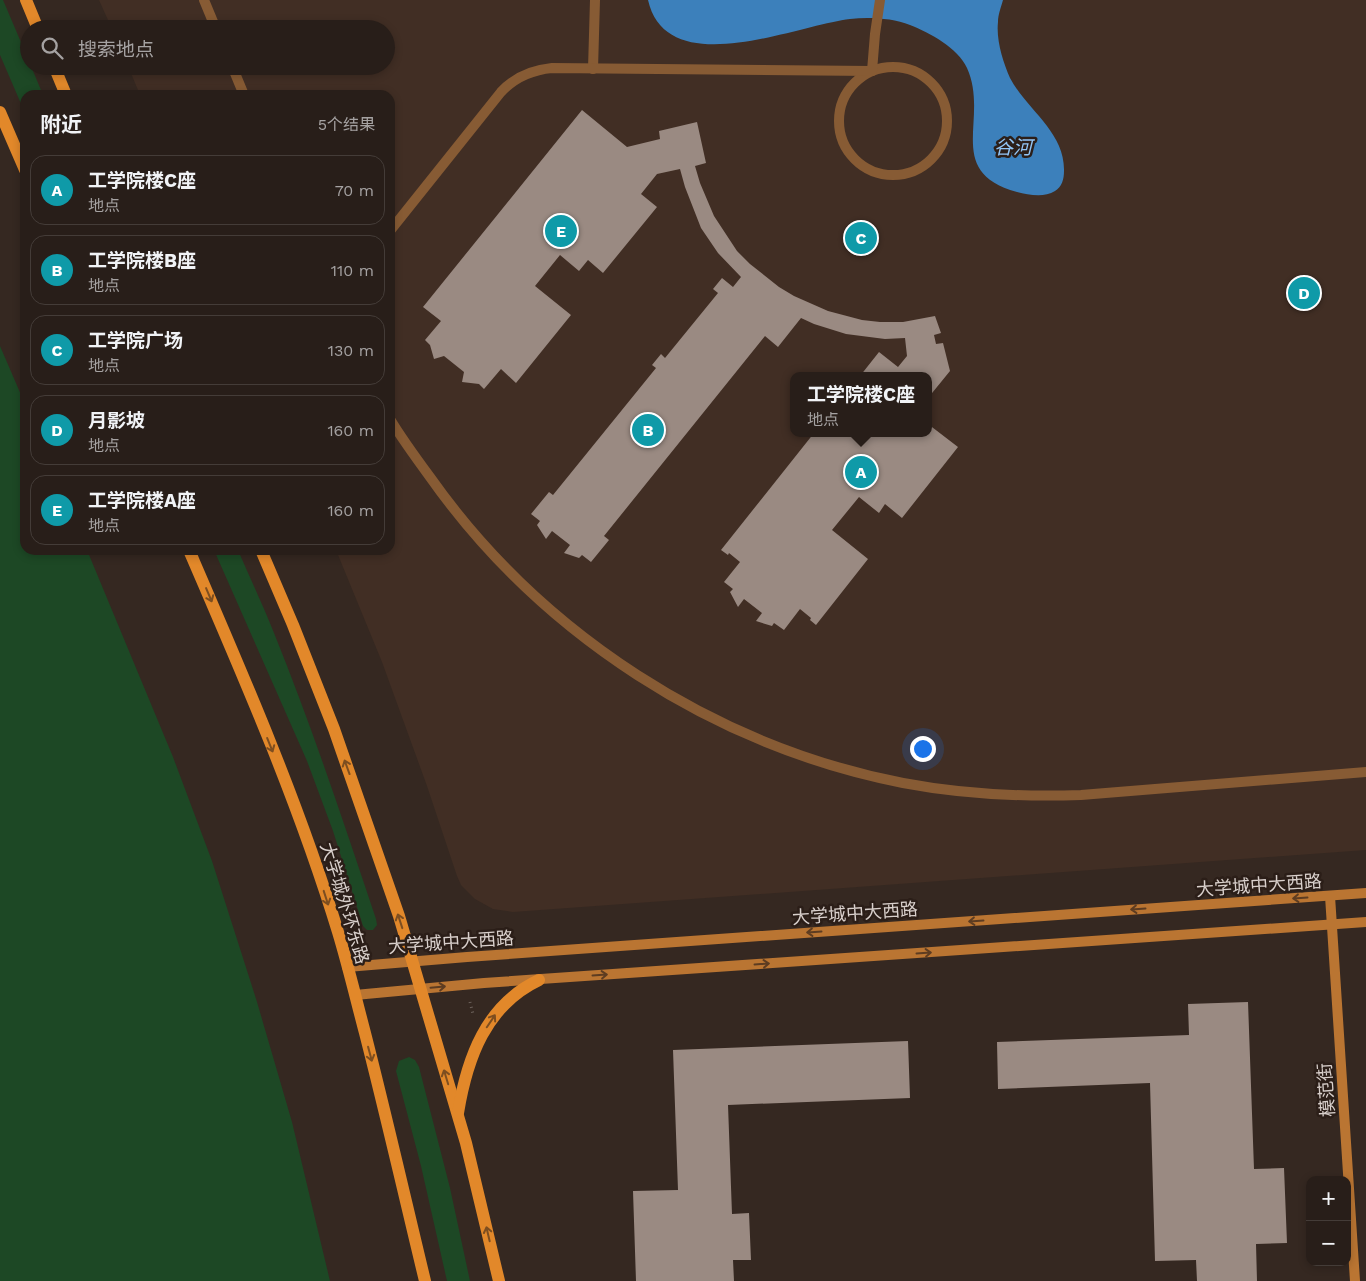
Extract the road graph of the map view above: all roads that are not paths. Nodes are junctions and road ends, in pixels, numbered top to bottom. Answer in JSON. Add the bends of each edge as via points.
{"nodes":[{"id":1,"x":26,"y":0,"type":"edge"},
{"id":2,"x":204,"y":0,"type":"edge"},
{"id":3,"x":594,"y":0,"type":"edge"},
{"id":4,"x":880,"y":0,"type":"edge"},
{"id":5,"x":34,"y":20,"type":"edge"},
{"id":6,"x":212,"y":20,"type":"edge"},
{"id":7,"x":593,"y":69,"type":"junction"},
{"id":8,"x":872,"y":71,"type":"junction"},
{"id":9,"x":58,"y":75,"type":"edge"},
{"id":10,"x":236,"y":75,"type":"edge"},
{"id":11,"x":64,"y":90,"type":"edge"},
{"id":12,"x":242,"y":90,"type":"edge"},
{"id":13,"x":0,"y":112,"type":"edge"},
{"id":14,"x":20,"y":158,"type":"edge"},
{"id":15,"x":395,"y":225,"type":"edge"},
{"id":16,"x":395,"y":426,"type":"edge"},
{"id":17,"x":191,"y":555,"type":"edge"},
{"id":18,"x":263,"y":555,"type":"edge"},
{"id":19,"x":1366,"y":772,"type":"edge"},
{"id":20,"x":1366,"y":893,"type":"edge"},
{"id":21,"x":1330,"y":896,"type":"junction"},
{"id":22,"x":1366,"y":922,"type":"edge"},
{"id":23,"x":1331,"y":924,"type":"junction"},
{"id":24,"x":412,"y":961,"type":"junction"},
{"id":25,"x":347,"y":967,"type":"junction"},
{"id":26,"x":539,"y":980,"type":"junction"},
{"id":27,"x":420,"y":989,"type":"junction"},
{"id":28,"x":355,"y":995,"type":"junction"},
{"id":29,"x":457,"y":1115,"type":"junction"},
{"id":30,"x":425,"y":1281,"type":"edge"},
{"id":31,"x":499,"y":1281,"type":"edge"},
{"id":32,"x":1355,"y":1281,"type":"edge"}],
"edges":[{"from":1,"to":5,"type":"main road"},
{"from":2,"to":6,"type":"lane"},
{"from":3,"to":7,"type":"lane"},
{"from":4,"to":8,"type":"lane"},
{"from":7,"to":8,"type":"lane"},
{"from":7,"to":15,"type":"lane","via":[[543,69],[513,81]]},
{"from":8,"to":8,"type":"lane","via":[[860,78],[843,100],[839,114],[843,142],[860,164],[872,170],[886,174],[914,170],[926,163],[943,141],[946,127],[943,100],[936,88],[914,71],[900,67]]},
{"from":9,"to":11,"type":"main road"},
{"from":10,"to":12,"type":"lane"},
{"from":13,"to":14,"type":"main road"},
{"from":16,"to":19,"type":"lane","via":[[451,508],[486,549],[558,616],[634,674],[673,698],[776,745],[845,768],[905,783],[1036,796]]},
{"from":17,"to":25,"type":"main road","name":"大学城外环东路","one_way":true,"via":[[307,840]]},
{"from":24,"to":18,"type":"main road","one_way":true,"via":[[334,729]]},
{"from":20,"to":21,"type":"main road","name":"大学城中大西路"},
{"from":21,"to":23,"type":"main road","name":"模范街"},
{"from":21,"to":24,"type":"main road","name":"大学城中大西路","one_way":true},
{"from":22,"to":23,"type":"main road"},
{"from":26,"to":23,"type":"main road","one_way":true},
{"from":23,"to":32,"type":"main road","name":"模范街"},
{"from":24,"to":25,"type":"main road","name":"大学城中大西路"},
{"from":24,"to":27,"type":"main road"},
{"from":25,"to":28,"type":"main road","name":"大学城外环东路"},
{"from":27,"to":26,"type":"main road","one_way":true},
{"from":29,"to":26,"type":"main road","one_way":true,"via":[[473,1055],[489,1023],[512,996]]},
{"from":27,"to":28,"type":"main road"},
{"from":29,"to":27,"type":"main road","one_way":true},
{"from":28,"to":30,"type":"main road","name":"大学城外环东路","one_way":true},
{"from":31,"to":29,"type":"main road","one_way":true}]}
